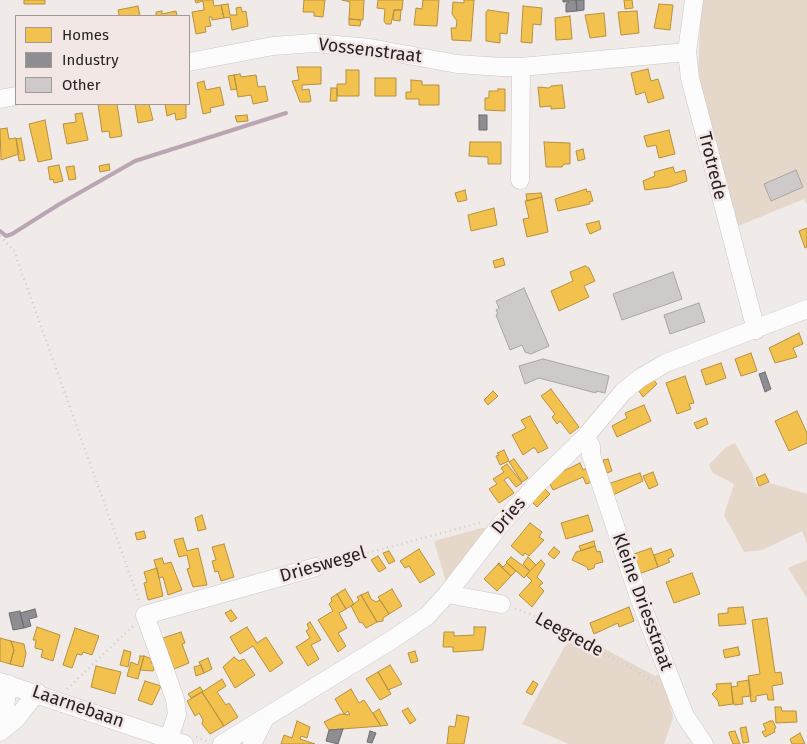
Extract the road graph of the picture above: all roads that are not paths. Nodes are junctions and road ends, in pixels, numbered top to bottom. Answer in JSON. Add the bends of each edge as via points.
{"nodes":[{"id":1,"x":694,"y":0,"type":"edge"},
{"id":2,"x":687,"y":52,"type":"junction"},
{"id":3,"x":190,"y":62,"type":"edge"},
{"id":4,"x":521,"y":68,"type":"junction"},
{"id":5,"x":15,"y":96,"type":"edge"},
{"id":6,"x":0,"y":99,"type":"edge"},
{"id":7,"x":520,"y":180,"type":"dead end"},
{"id":8,"x":807,"y":309,"type":"edge"},
{"id":9,"x":756,"y":330,"type":"junction"},
{"id":10,"x":585,"y":437,"type":"junction"},
{"id":11,"x":572,"y":450,"type":"junction"},
{"id":12,"x":591,"y":455,"type":"junction"},
{"id":13,"x":316,"y":567,"type":"road end"},
{"id":14,"x":447,"y":594,"type":"junction"},
{"id":15,"x":501,"y":604,"type":"road end"},
{"id":16,"x":4,"y":683,"type":"edge"},
{"id":17,"x":37,"y":692,"type":"junction"},
{"id":18,"x":265,"y":718,"type":"junction"},
{"id":19,"x":1,"y":731,"type":"edge"},
{"id":20,"x":177,"y":741,"type":"edge"},
{"id":21,"x":222,"y":744,"type":"edge"},
{"id":22,"x":252,"y":744,"type":"edge"},
{"id":23,"x":704,"y":744,"type":"edge"}],
"edges":[{"from":1,"to":2,"type":"street","name":"Trotrede"},
{"from":2,"to":4,"type":"street","name":"Vossenstraat"},
{"from":2,"to":9,"type":"street","name":"Trotrede","via":[[696,102]]},
{"from":3,"to":4,"type":"street","name":"Vossenstraat","via":[[274,46],[314,43],[370,48],[457,64]]},
{"from":4,"to":7,"type":"street"},
{"from":5,"to":6,"type":"street"},
{"from":8,"to":9,"type":"street","name":"Dries"},
{"from":9,"to":10,"type":"street","name":"Dries","via":[[650,371],[624,392]]},
{"from":10,"to":11,"type":"street","name":"Dries"},
{"from":10,"to":12,"type":"street","name":"Kleine Driesstraat","via":[[591,446]]},
{"from":11,"to":12,"type":"street"},
{"from":11,"to":14,"type":"street","name":"Dries","via":[[501,524]]},
{"from":12,"to":23,"type":"street","name":"Kleine Driesstraat","via":[[640,600],[676,693],[685,716]]},
{"from":13,"to":20,"type":"street","name":"Drieswegel","via":[[145,615],[175,699]]},
{"from":14,"to":15,"type":"street"},
{"from":14,"to":18,"type":"street","name":"Dries","via":[[426,616],[390,641]]},
{"from":16,"to":17,"type":"street","name":"Laarnebaan"},
{"from":16,"to":19,"type":"street"},
{"from":17,"to":19,"type":"street","via":[[16,719]]},
{"from":17,"to":20,"type":"street","name":"Laarnebaan"},
{"from":18,"to":21,"type":"street","name":"Dries"},
{"from":18,"to":22,"type":"street"}]}
